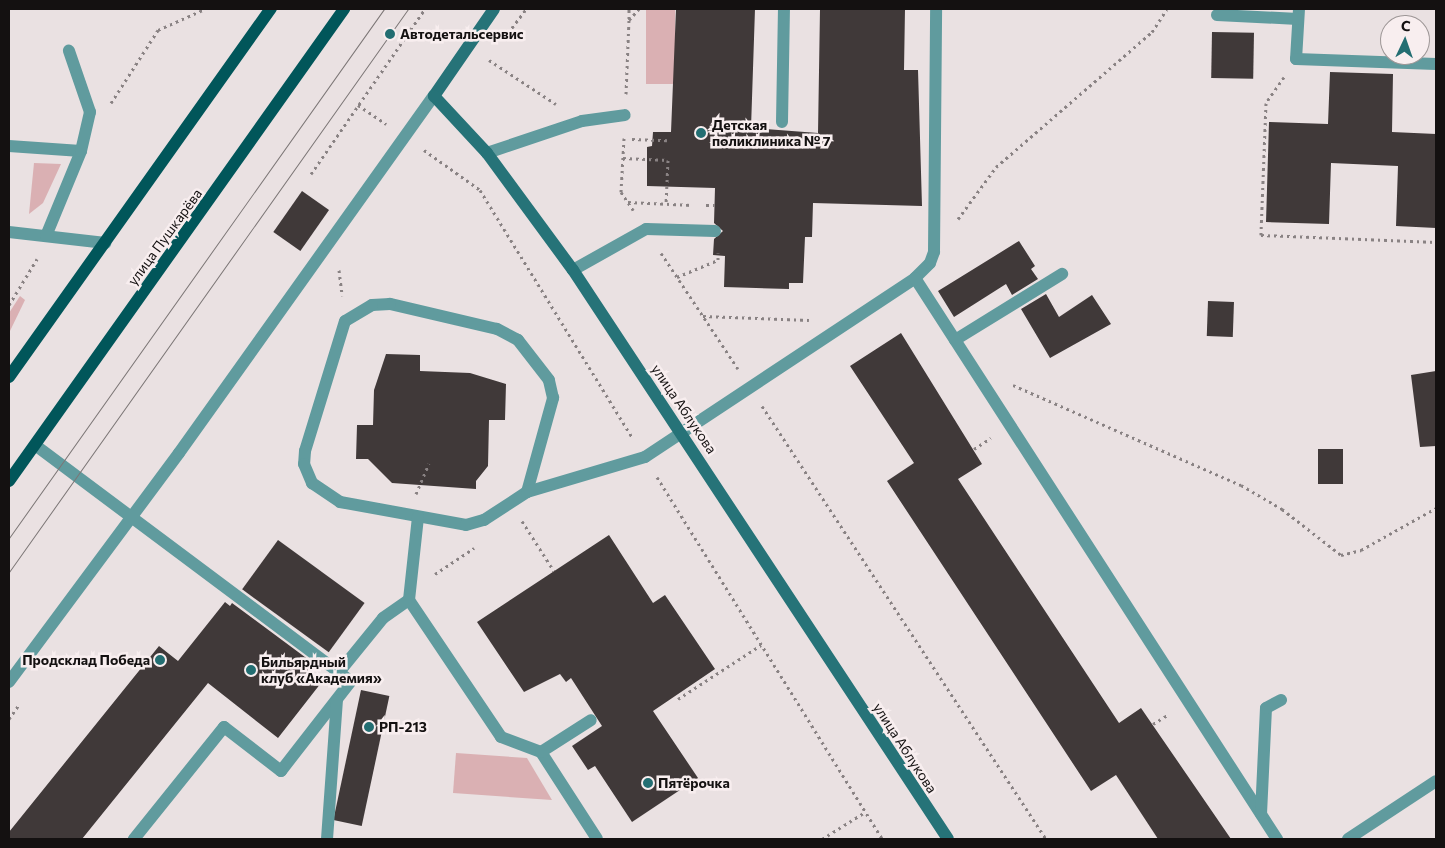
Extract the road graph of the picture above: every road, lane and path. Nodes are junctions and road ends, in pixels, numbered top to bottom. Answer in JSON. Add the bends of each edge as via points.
{"nodes":[{"id":1,"x":206,"y":9,"type":"edge"},
{"id":2,"x":271,"y":9,"type":"edge"},
{"id":3,"x":344,"y":9,"type":"edge"},
{"id":4,"x":425,"y":9,"type":"edge"},
{"id":5,"x":494,"y":9,"type":"edge"},
{"id":6,"x":629,"y":9,"type":"edge"},
{"id":7,"x":639,"y":9,"type":"edge"},
{"id":8,"x":784,"y":9,"type":"edge"},
{"id":9,"x":936,"y":9,"type":"edge"},
{"id":10,"x":1167,"y":9,"type":"edge"},
{"id":11,"x":1298,"y":14,"type":"edge"},
{"id":12,"x":1217,"y":15,"type":"dead end"},
{"id":13,"x":629,"y":20,"type":"junction"},
{"id":14,"x":69,"y":51,"type":"dead end"},
{"id":15,"x":1296,"y":59,"type":"junction"},
{"id":16,"x":489,"y":60,"type":"dead end"},
{"id":17,"x":1436,"y":64,"type":"edge"},
{"id":18,"x":434,"y":96,"type":"junction"},
{"id":19,"x":106,"y":110,"type":"dead end"},
{"id":20,"x":625,"y":115,"type":"junction"},
{"id":21,"x":582,"y":121,"type":"junction"},
{"id":22,"x":782,"y":122,"type":"dead end"},
{"id":23,"x":624,"y":138,"type":"junction"},
{"id":24,"x":668,"y":140,"type":"dead end"},
{"id":25,"x":9,"y":146,"type":"edge"},
{"id":26,"x":80,"y":151,"type":"junction"},
{"id":27,"x":487,"y":153,"type":"junction"},
{"id":28,"x":623,"y":158,"type":"junction"},
{"id":29,"x":311,"y":174,"type":"dead end"},
{"id":30,"x":628,"y":202,"type":"junction"},
{"id":31,"x":666,"y":204,"type":"junction"},
{"id":32,"x":704,"y":205,"type":"dead end"},
{"id":33,"x":956,"y":221,"type":"dead end"},
{"id":34,"x":646,"y":229,"type":"junction"},
{"id":35,"x":715,"y":231,"type":"dead end"},
{"id":36,"x":9,"y":232,"type":"edge"},
{"id":37,"x":46,"y":236,"type":"junction"},
{"id":38,"x":1436,"y":242,"type":"edge"},
{"id":39,"x":105,"y":243,"type":"junction"},
{"id":40,"x":718,"y":257,"type":"dead end"},
{"id":41,"x":573,"y":270,"type":"junction"},
{"id":42,"x":1062,"y":274,"type":"dead end"},
{"id":43,"x":677,"y":277,"type":"junction"},
{"id":44,"x":915,"y":278,"type":"junction"},
{"id":45,"x":9,"y":305,"type":"edge"},
{"id":46,"x":702,"y":316,"type":"junction"},
{"id":47,"x":850,"y":321,"type":"junction"},
{"id":48,"x":955,"y":340,"type":"junction"},
{"id":49,"x":9,"y":377,"type":"edge"},
{"id":50,"x":1010,"y":384,"type":"dead end"},
{"id":51,"x":749,"y":387,"type":"junction"},
{"id":52,"x":682,"y":433,"type":"junction"},
{"id":53,"x":35,"y":445,"type":"junction"},
{"id":54,"x":429,"y":464,"type":"dead end"},
{"id":55,"x":9,"y":481,"type":"edge"},
{"id":56,"x":527,"y":492,"type":"junction"},
{"id":57,"x":422,"y":501,"type":"dead end"},
{"id":58,"x":1436,"y":508,"type":"edge"},
{"id":59,"x":133,"y":515,"type":"junction"},
{"id":60,"x":418,"y":517,"type":"junction"},
{"id":61,"x":512,"y":523,"type":"dead end"},
{"id":62,"x":482,"y":543,"type":"dead end"},
{"id":63,"x":554,"y":571,"type":"dead end"},
{"id":64,"x":430,"y":581,"type":"dead end"},
{"id":65,"x":409,"y":600,"type":"junction"},
{"id":66,"x":761,"y":645,"type":"dead end"},
{"id":67,"x":340,"y":671,"type":"junction"},
{"id":68,"x":9,"y":682,"type":"edge"},
{"id":69,"x":678,"y":699,"type":"dead end"},
{"id":70,"x":337,"y":700,"type":"junction"},
{"id":71,"x":1281,"y":700,"type":"dead end"},
{"id":72,"x":1165,"y":716,"type":"dead end"},
{"id":73,"x":591,"y":720,"type":"dead end"},
{"id":74,"x":1153,"y":724,"type":"dead end"},
{"id":75,"x":541,"y":752,"type":"junction"},
{"id":76,"x":1436,"y":781,"type":"edge"},
{"id":77,"x":865,"y":812,"type":"dead end"},
{"id":78,"x":1261,"y":814,"type":"junction"},
{"id":79,"x":134,"y":839,"type":"edge"},
{"id":80,"x":327,"y":839,"type":"edge"},
{"id":81,"x":597,"y":839,"type":"edge"},
{"id":82,"x":822,"y":839,"type":"edge"},
{"id":83,"x":948,"y":839,"type":"edge"},
{"id":84,"x":1046,"y":839,"type":"edge"},
{"id":85,"x":1277,"y":839,"type":"edge"},
{"id":86,"x":1348,"y":839,"type":"edge"}],
"edges":[{"from":1,"to":19,"type":"path","via":[[158,30]]},
{"from":2,"to":39,"type":"main road"},
{"from":3,"to":53,"type":"main road","name":"улица Пушкарёва"},
{"from":4,"to":29,"type":"path"},
{"from":5,"to":18,"type":"street"},
{"from":6,"to":13,"type":"path"},
{"from":7,"to":13,"type":"path"},
{"from":8,"to":22,"type":"street"},
{"from":9,"to":44,"type":"street","via":[[934,252],[930,264]]},
{"from":10,"to":33,"type":"path","via":[[1152,32],[996,167]]},
{"from":11,"to":12,"type":"street"},
{"from":11,"to":15,"type":"street"},
{"from":13,"to":20,"type":"path"},
{"from":14,"to":26,"type":"street","via":[[90,112]]},
{"from":15,"to":17,"type":"street"},
{"from":15,"to":38,"type":"path","via":[[1266,103],[1261,236]]},
{"from":16,"to":21,"type":"path"},
{"from":18,"to":27,"type":"street","name":"улица Аблукова"},
{"from":18,"to":59,"type":"street"},
{"from":20,"to":21,"type":"street"},
{"from":20,"to":23,"type":"path"},
{"from":21,"to":27,"type":"street"},
{"from":23,"to":24,"type":"path"},
{"from":23,"to":28,"type":"path"},
{"from":25,"to":26,"type":"street"},
{"from":26,"to":37,"type":"street"},
{"from":27,"to":41,"type":"street","name":"улица Аблукова"},
{"from":28,"to":30,"type":"path","via":[[621,192]]},
{"from":28,"to":31,"type":"path","via":[[668,160]]},
{"from":30,"to":31,"type":"path"},
{"from":30,"to":34,"type":"path"},
{"from":31,"to":32,"type":"path"},
{"from":34,"to":35,"type":"street"},
{"from":34,"to":41,"type":"street"},
{"from":34,"to":43,"type":"path"},
{"from":36,"to":37,"type":"street"},
{"from":37,"to":39,"type":"street"},
{"from":37,"to":45,"type":"path","via":[[31,274]]},
{"from":39,"to":49,"type":"main road"},
{"from":40,"to":43,"type":"path"},
{"from":41,"to":52,"type":"street","name":"улица Аблукова"},
{"from":42,"to":48,"type":"street"},
{"from":43,"to":46,"type":"path"},
{"from":44,"to":47,"type":"street"},
{"from":44,"to":48,"type":"street"},
{"from":46,"to":47,"type":"path"},
{"from":46,"to":51,"type":"path"},
{"from":47,"to":51,"type":"street"},
{"from":48,"to":78,"type":"street"},
{"from":50,"to":58,"type":"path","via":[[1241,485],[1282,510],[1341,555],[1361,550]]},
{"from":51,"to":52,"type":"street"},
{"from":51,"to":84,"type":"path"},
{"from":52,"to":56,"type":"street","via":[[644,457]]},
{"from":52,"to":83,"type":"street","name":"улица Аблукова"},
{"from":53,"to":55,"type":"main road","name":"улица Пушкарёва"},
{"from":53,"to":59,"type":"street"},
{"from":54,"to":57,"type":"path","via":[[414,500]]},
{"from":56,"to":60,"type":"street","via":[[472,524]]},
{"from":56,"to":60,"type":"street","via":[[554,398],[549,380],[518,340],[497,329],[402,306],[372,305],[345,321],[338,334],[304,464],[312,484],[328,498]]},
{"from":59,"to":67,"type":"street"},
{"from":59,"to":68,"type":"street"},
{"from":60,"to":65,"type":"street"},
{"from":61,"to":63,"type":"path","via":[[520,518]]},
{"from":62,"to":64,"type":"path"},
{"from":65,"to":67,"type":"street","via":[[383,618]]},
{"from":65,"to":75,"type":"street","via":[[501,737]]},
{"from":66,"to":69,"type":"path"},
{"from":67,"to":70,"type":"street","via":[[351,681]]},
{"from":70,"to":79,"type":"street","via":[[281,771],[224,727]]},
{"from":70,"to":80,"type":"street"},
{"from":71,"to":78,"type":"street","via":[[1266,708]]},
{"from":72,"to":74,"type":"path"},
{"from":73,"to":75,"type":"street"},
{"from":75,"to":81,"type":"street"},
{"from":76,"to":86,"type":"street"},
{"from":77,"to":82,"type":"path"},
{"from":78,"to":85,"type":"street"}]}
